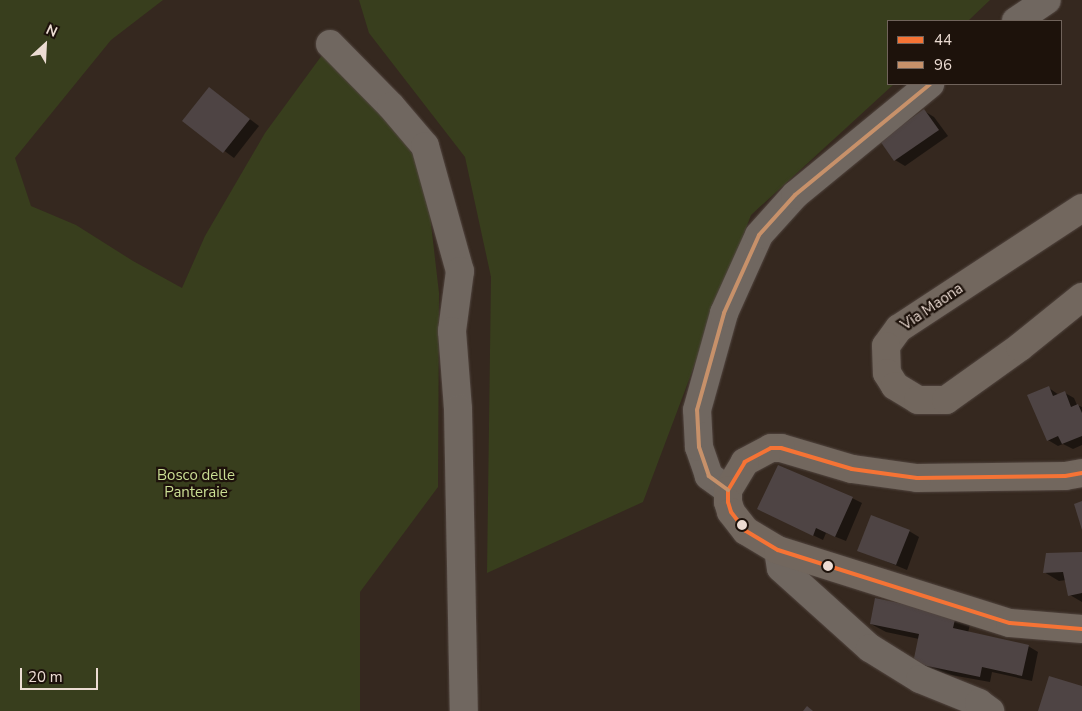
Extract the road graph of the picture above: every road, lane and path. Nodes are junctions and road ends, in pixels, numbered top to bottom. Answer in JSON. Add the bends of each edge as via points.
{"nodes":[{"id":1,"x":1047,"y":0,"type":"edge"},
{"id":2,"x":1006,"y":18,"type":"edge"},
{"id":3,"x":330,"y":44,"type":"dead end"},
{"id":4,"x":929,"y":85,"type":"edge"},
{"id":5,"x":1082,"y":208,"type":"edge"},
{"id":6,"x":1082,"y":297,"type":"edge"},
{"id":7,"x":1082,"y":473,"type":"edge"},
{"id":8,"x":728,"y":490,"type":"junction"},
{"id":9,"x":778,"y":550,"type":"junction"},
{"id":10,"x":1082,"y":629,"type":"edge"},
{"id":11,"x":464,"y":711,"type":"edge"},
{"id":12,"x":990,"y":711,"type":"edge"}],
"edges":[{"from":1,"to":2,"type":"street"},
{"from":3,"to":11,"type":"street","via":[[391,106],[424,146],[460,271],[452,331],[458,409]]},
{"from":4,"to":8,"type":"street","via":[[795,194],[759,235],[724,314],[697,410],[699,447],[709,476]]},
{"from":5,"to":6,"type":"main road","name":"Via Maona","via":[[898,328],[886,346],[888,373],[895,386],[918,400],[946,400]]},
{"from":7,"to":8,"type":"main road","via":[[917,478],[852,469],[772,448],[745,462]]},
{"from":8,"to":9,"type":"main road","via":[[731,512],[738,523],[746,532]]},
{"from":9,"to":10,"type":"main road","via":[[1010,623]]},
{"from":9,"to":12,"type":"street","via":[[781,568],[870,648],[920,679],[979,703]]}]}
